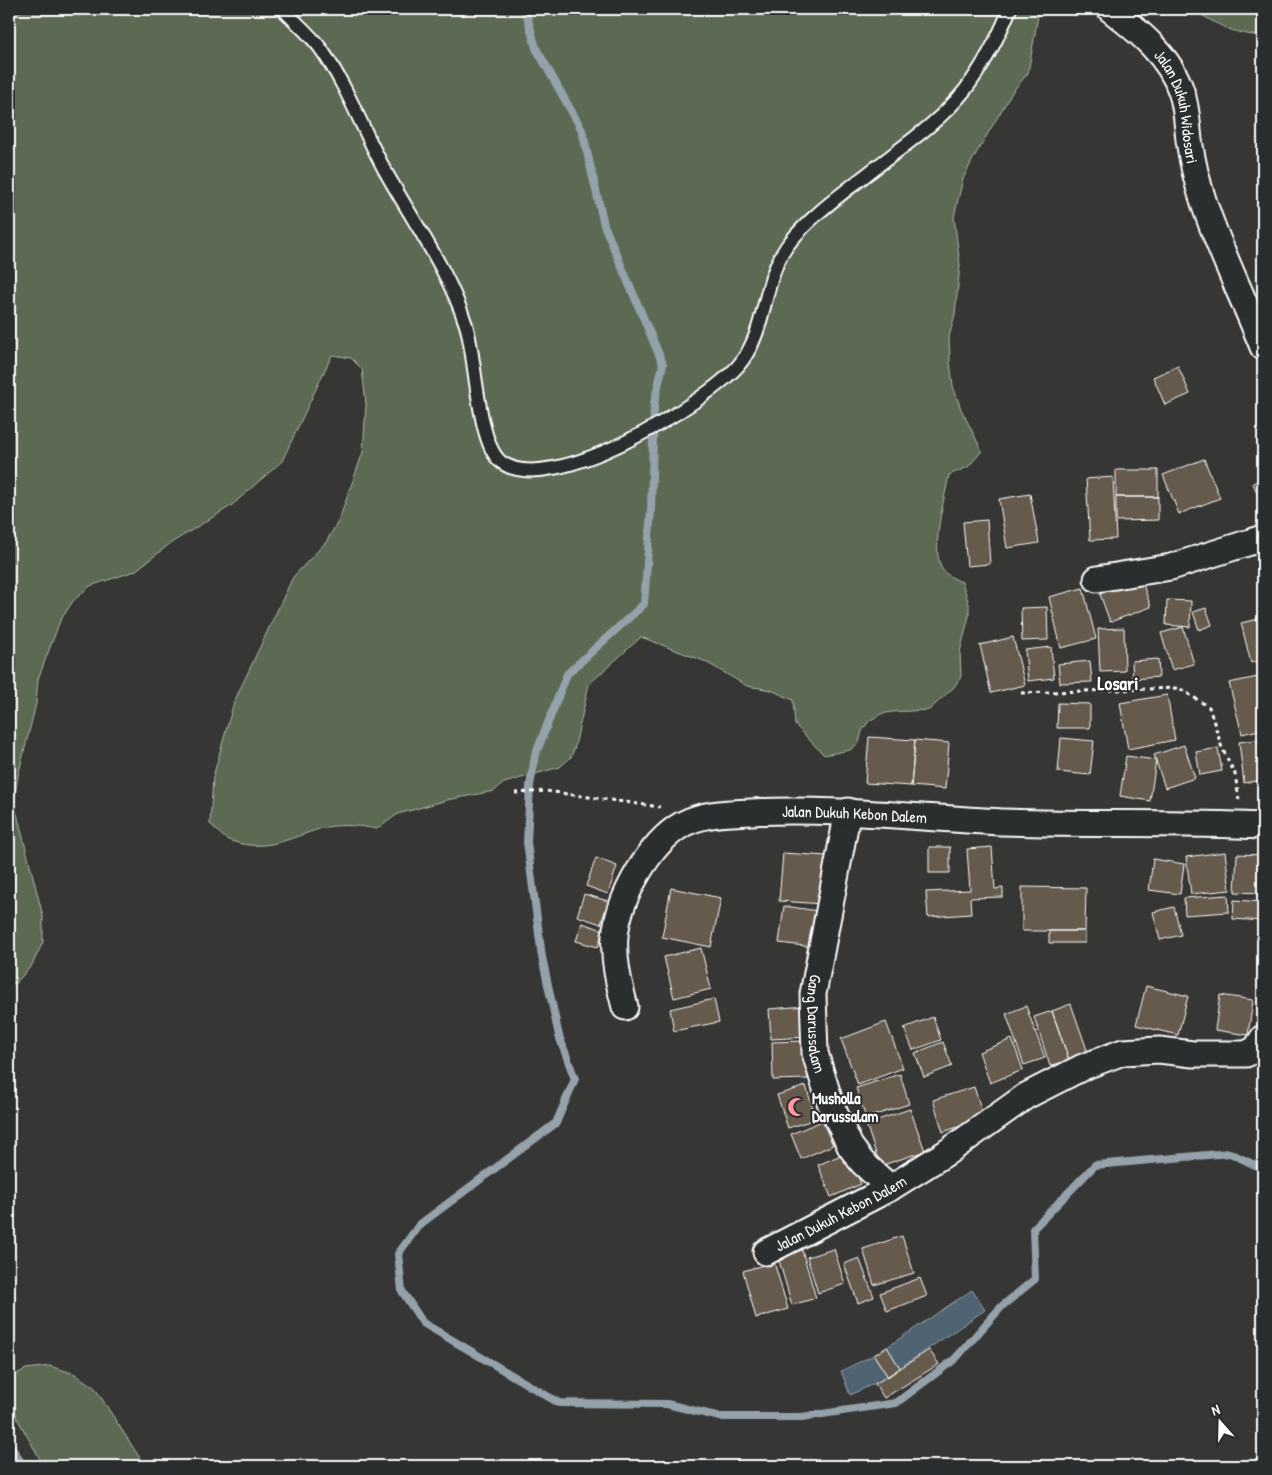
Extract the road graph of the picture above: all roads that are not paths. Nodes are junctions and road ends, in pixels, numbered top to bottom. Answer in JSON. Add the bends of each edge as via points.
{"nodes":[{"id":1,"x":283,"y":9,"type":"edge"},
{"id":2,"x":1010,"y":9,"type":"edge"},
{"id":3,"x":1110,"y":9,"type":"edge"},
{"id":4,"x":1263,"y":347,"type":"edge"},
{"id":5,"x":1263,"y":538,"type":"edge"},
{"id":6,"x":1097,"y":579,"type":"dead end"},
{"id":7,"x":848,"y":812,"type":"junction"},
{"id":8,"x":1263,"y":826,"type":"edge"},
{"id":9,"x":624,"y":1007,"type":"dead end"},
{"id":10,"x":1263,"y":1038,"type":"edge"},
{"id":11,"x":890,"y":1188,"type":"junction"},
{"id":12,"x":766,"y":1252,"type":"dead end"}],
"edges":[{"from":1,"to":2,"type":"lane","via":[[320,48],[348,93],[385,171],[450,285],[466,325],[483,424],[492,449],[500,461],[532,472],[554,470],[638,437],[723,381],[754,345],[771,276],[789,244],[836,198],[901,148],[964,91],[992,50]]},
{"from":3,"to":4,"type":"street","name":"Jalan Dukuh Widosari","via":[[1145,38],[1166,61],[1175,77],[1185,106],[1194,169],[1211,226]]},
{"from":5,"to":6,"type":"street","via":[[1171,566]]},
{"from":7,"to":8,"type":"street","name":"Jalan Dukuh Kebon Dalem","via":[[1002,822]]},
{"from":7,"to":9,"type":"street","name":"Jalan Dukuh Kebon Dalem","via":[[773,811],[700,817],[672,830],[652,852],[624,901],[616,936],[616,968]]},
{"from":7,"to":11,"type":"street","name":"Gang Darussalam","via":[[813,994],[815,1053],[831,1104],[850,1146]]},
{"from":10,"to":11,"type":"street","name":"Jalan Dukuh Kebon Dalem","via":[[1256,1049],[1246,1054],[1159,1050],[1123,1052],[1083,1066],[1026,1096]]},
{"from":11,"to":12,"type":"street","name":"Jalan Dukuh Kebon Dalem"}]}
